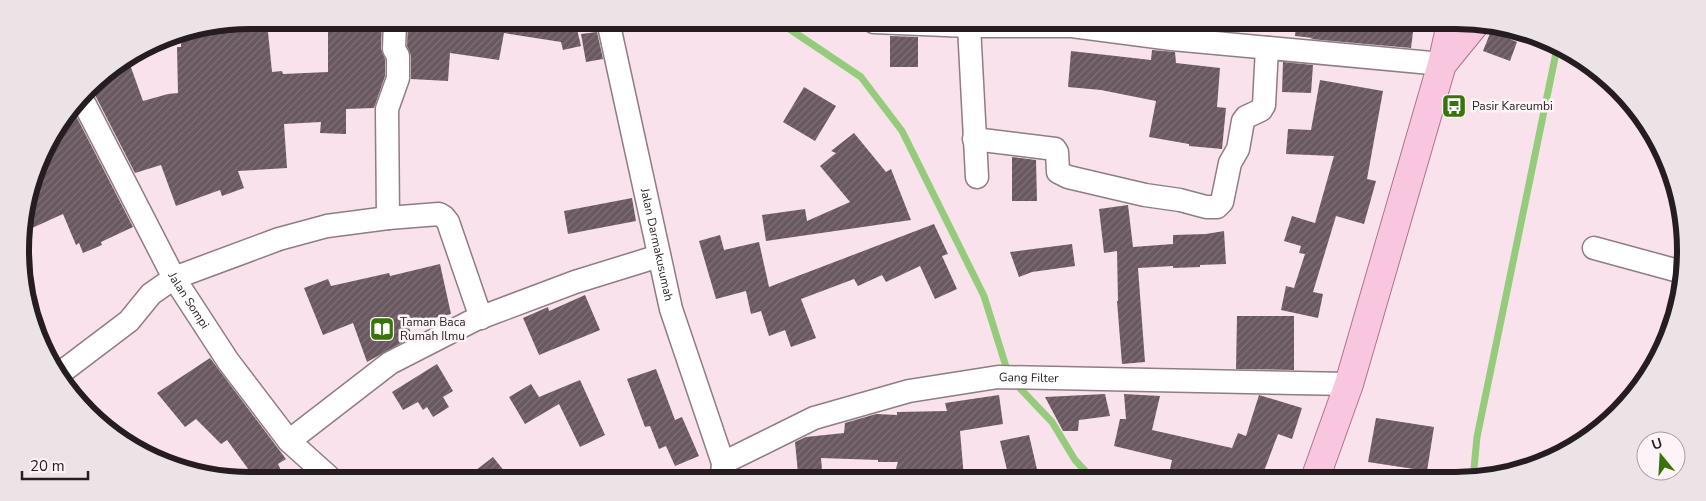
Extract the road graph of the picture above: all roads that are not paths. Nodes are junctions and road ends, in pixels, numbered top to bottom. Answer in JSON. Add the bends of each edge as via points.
{"nodes":[{"id":1,"x":395,"y":29,"type":"edge"},
{"id":2,"x":610,"y":29,"type":"edge"},
{"id":3,"x":969,"y":29,"type":"edge"},
{"id":4,"x":1133,"y":29,"type":"edge"},
{"id":5,"x":1450,"y":29,"type":"edge"},
{"id":6,"x":1471,"y":29,"type":"edge"},
{"id":7,"x":1173,"y":31,"type":"edge"},
{"id":8,"x":1267,"y":48,"type":"junction"},
{"id":9,"x":1442,"y":64,"type":"junction"},
{"id":10,"x":84,"y":104,"type":"edge"},
{"id":11,"x":974,"y":139,"type":"junction"},
{"id":12,"x":977,"y":177,"type":"dead end"},
{"id":13,"x":388,"y":218,"type":"junction"},
{"id":14,"x":1594,"y":248,"type":"dead end"},
{"id":15,"x":659,"y":256,"type":"junction"},
{"id":16,"x":1676,"y":270,"type":"edge"},
{"id":17,"x":174,"y":278,"type":"junction"},
{"id":18,"x":481,"y":318,"type":"junction"},
{"id":19,"x":64,"y":370,"type":"edge"},
{"id":20,"x":1349,"y":384,"type":"junction"},
{"id":21,"x":289,"y":441,"type":"junction"},
{"id":22,"x":323,"y":472,"type":"edge"},
{"id":23,"x":721,"y":472,"type":"edge"},
{"id":24,"x":723,"y":472,"type":"edge"},
{"id":25,"x":1318,"y":472,"type":"edge"}],
"edges":[{"from":1,"to":13,"type":"street","via":[[398,78],[387,109]]},
{"from":2,"to":15,"type":"street","name":"Jalan Darmakusumah"},
{"from":3,"to":11,"type":"street"},
{"from":4,"to":7,"type":"street"},
{"from":5,"to":9,"type":"main road"},
{"from":6,"to":9,"type":"main road"},
{"from":7,"to":8,"type":"street"},
{"from":8,"to":9,"type":"street"},
{"from":8,"to":11,"type":"street","via":[[1264,106],[1243,121],[1222,202],[1217,207],[1068,177],[1058,172],[1054,149]]},
{"from":9,"to":20,"type":"main road"},
{"from":10,"to":17,"type":"street","name":"Jalan Sompi"},
{"from":11,"to":12,"type":"street"},
{"from":13,"to":17,"type":"street","via":[[326,226]]},
{"from":13,"to":18,"type":"street","via":[[439,214],[444,217]]},
{"from":14,"to":16,"type":"street"},
{"from":15,"to":18,"type":"street","via":[[575,282]]},
{"from":15,"to":23,"type":"street","name":"Jalan Darmakusumah","via":[[671,309]]},
{"from":17,"to":19,"type":"street","via":[[151,294],[129,322]]},
{"from":17,"to":21,"type":"street","name":"Jalan Sompi","via":[[228,361]]},
{"from":18,"to":21,"type":"street","via":[[390,363]]},
{"from":20,"to":24,"type":"street","name":"Gang Filter","via":[[998,377],[909,391],[814,418]]},
{"from":20,"to":25,"type":"main road"},
{"from":21,"to":22,"type":"street","name":"Jalan Sompi"}]}
